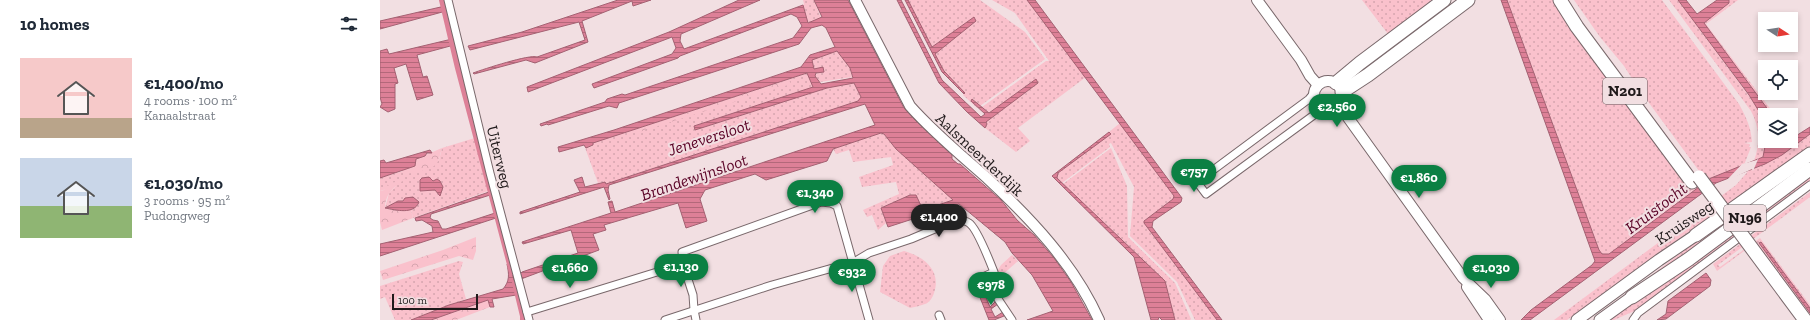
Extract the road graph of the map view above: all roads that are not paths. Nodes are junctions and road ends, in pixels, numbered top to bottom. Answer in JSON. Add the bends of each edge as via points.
{"nodes":[{"id":1,"x":448,"y":0,"type":"edge"},
{"id":2,"x":855,"y":0,"type":"edge"},
{"id":3,"x":1257,"y":0,"type":"edge"},
{"id":4,"x":1444,"y":0,"type":"edge"},
{"id":5,"x":1468,"y":0,"type":"edge"},
{"id":6,"x":1560,"y":0,"type":"edge"},
{"id":7,"x":1570,"y":0,"type":"edge"},
{"id":8,"x":1329,"y":95,"type":"junction"},
{"id":9,"x":1810,"y":154,"type":"edge"},
{"id":10,"x":1810,"y":170,"type":"edge"},
{"id":11,"x":1696,"y":179,"type":"junction"},
{"id":12,"x":1810,"y":185,"type":"edge"},
{"id":13,"x":1696,"y":235,"type":"joint"},
{"id":14,"x":854,"y":262,"type":"junction"},
{"id":15,"x":683,"y":264,"type":"junction"},
{"id":16,"x":1463,"y":278,"type":"junction"},
{"id":17,"x":1632,"y":297,"type":"joint"},
{"id":18,"x":694,"y":310,"type":"junction"},
{"id":19,"x":527,"y":312,"type":"junction"},
{"id":20,"x":529,"y":320,"type":"edge"},
{"id":21,"x":665,"y":320,"type":"edge"},
{"id":22,"x":696,"y":320,"type":"edge"},
{"id":23,"x":869,"y":320,"type":"edge"},
{"id":24,"x":1012,"y":320,"type":"edge"},
{"id":25,"x":1099,"y":320,"type":"edge"},
{"id":26,"x":1489,"y":320,"type":"edge"},
{"id":27,"x":1500,"y":320,"type":"edge"},
{"id":28,"x":1577,"y":320,"type":"edge"},
{"id":29,"x":1600,"y":320,"type":"edge"},
{"id":30,"x":1633,"y":320,"type":"edge"},
{"id":31,"x":1794,"y":320,"type":"edge"},
{"id":32,"x":1805,"y":320,"type":"edge"}],
"edges":[{"from":1,"to":19,"type":"street","name":"Uiterweg"},
{"from":2,"to":25,"type":"street","name":"Aalsmeerderdijk","via":[[910,106],[988,179],[1062,257]]},
{"from":3,"to":8,"type":"street"},
{"from":4,"to":8,"type":"highway","via":[[1360,63]]},
{"from":5,"to":8,"type":"highway","via":[[1368,75]]},
{"from":6,"to":11,"type":"highway","number":"N201","via":[[1582,33]]},
{"from":7,"to":11,"type":"highway","number":"N201"},
{"from":8,"to":8,"type":"street","via":[[1309,98],[1197,182],[1206,194],[1318,112]]},
{"from":8,"to":16,"type":"street"},
{"from":9,"to":13,"type":"highway","name":"Kruisweg","number":"N196"},
{"from":10,"to":17,"type":"highway","name":"Kruisweg","number":"N196","via":[[1689,259]]},
{"from":11,"to":31,"type":"highway","number":"N201"},
{"from":11,"to":32,"type":"highway","number":"N201","bridge":true},
{"from":12,"to":30,"type":"street","via":[[1640,311]]},
{"from":13,"to":28,"type":"main road","name":"Kruisweg","number":"N196"},
{"from":14,"to":15,"type":"street","via":[[837,206],[821,202],[682,252]]},
{"from":14,"to":18,"type":"street"},
{"from":14,"to":23,"type":"street"},
{"from":14,"to":24,"type":"street","via":[[869,253],[956,220],[964,221],[970,224],[988,255],[994,272],[985,276],[986,280]]},
{"from":15,"to":18,"type":"street","via":[[693,295]]},
{"from":15,"to":19,"type":"street"},
{"from":16,"to":26,"type":"street"},
{"from":16,"to":27,"type":"street","via":[[1485,299]]},
{"from":17,"to":29,"type":"main road","name":"Kruisweg","number":"N196"},
{"from":18,"to":21,"type":"street"},
{"from":18,"to":22,"type":"street"},
{"from":19,"to":20,"type":"street","name":"Uiterweg"}]}
